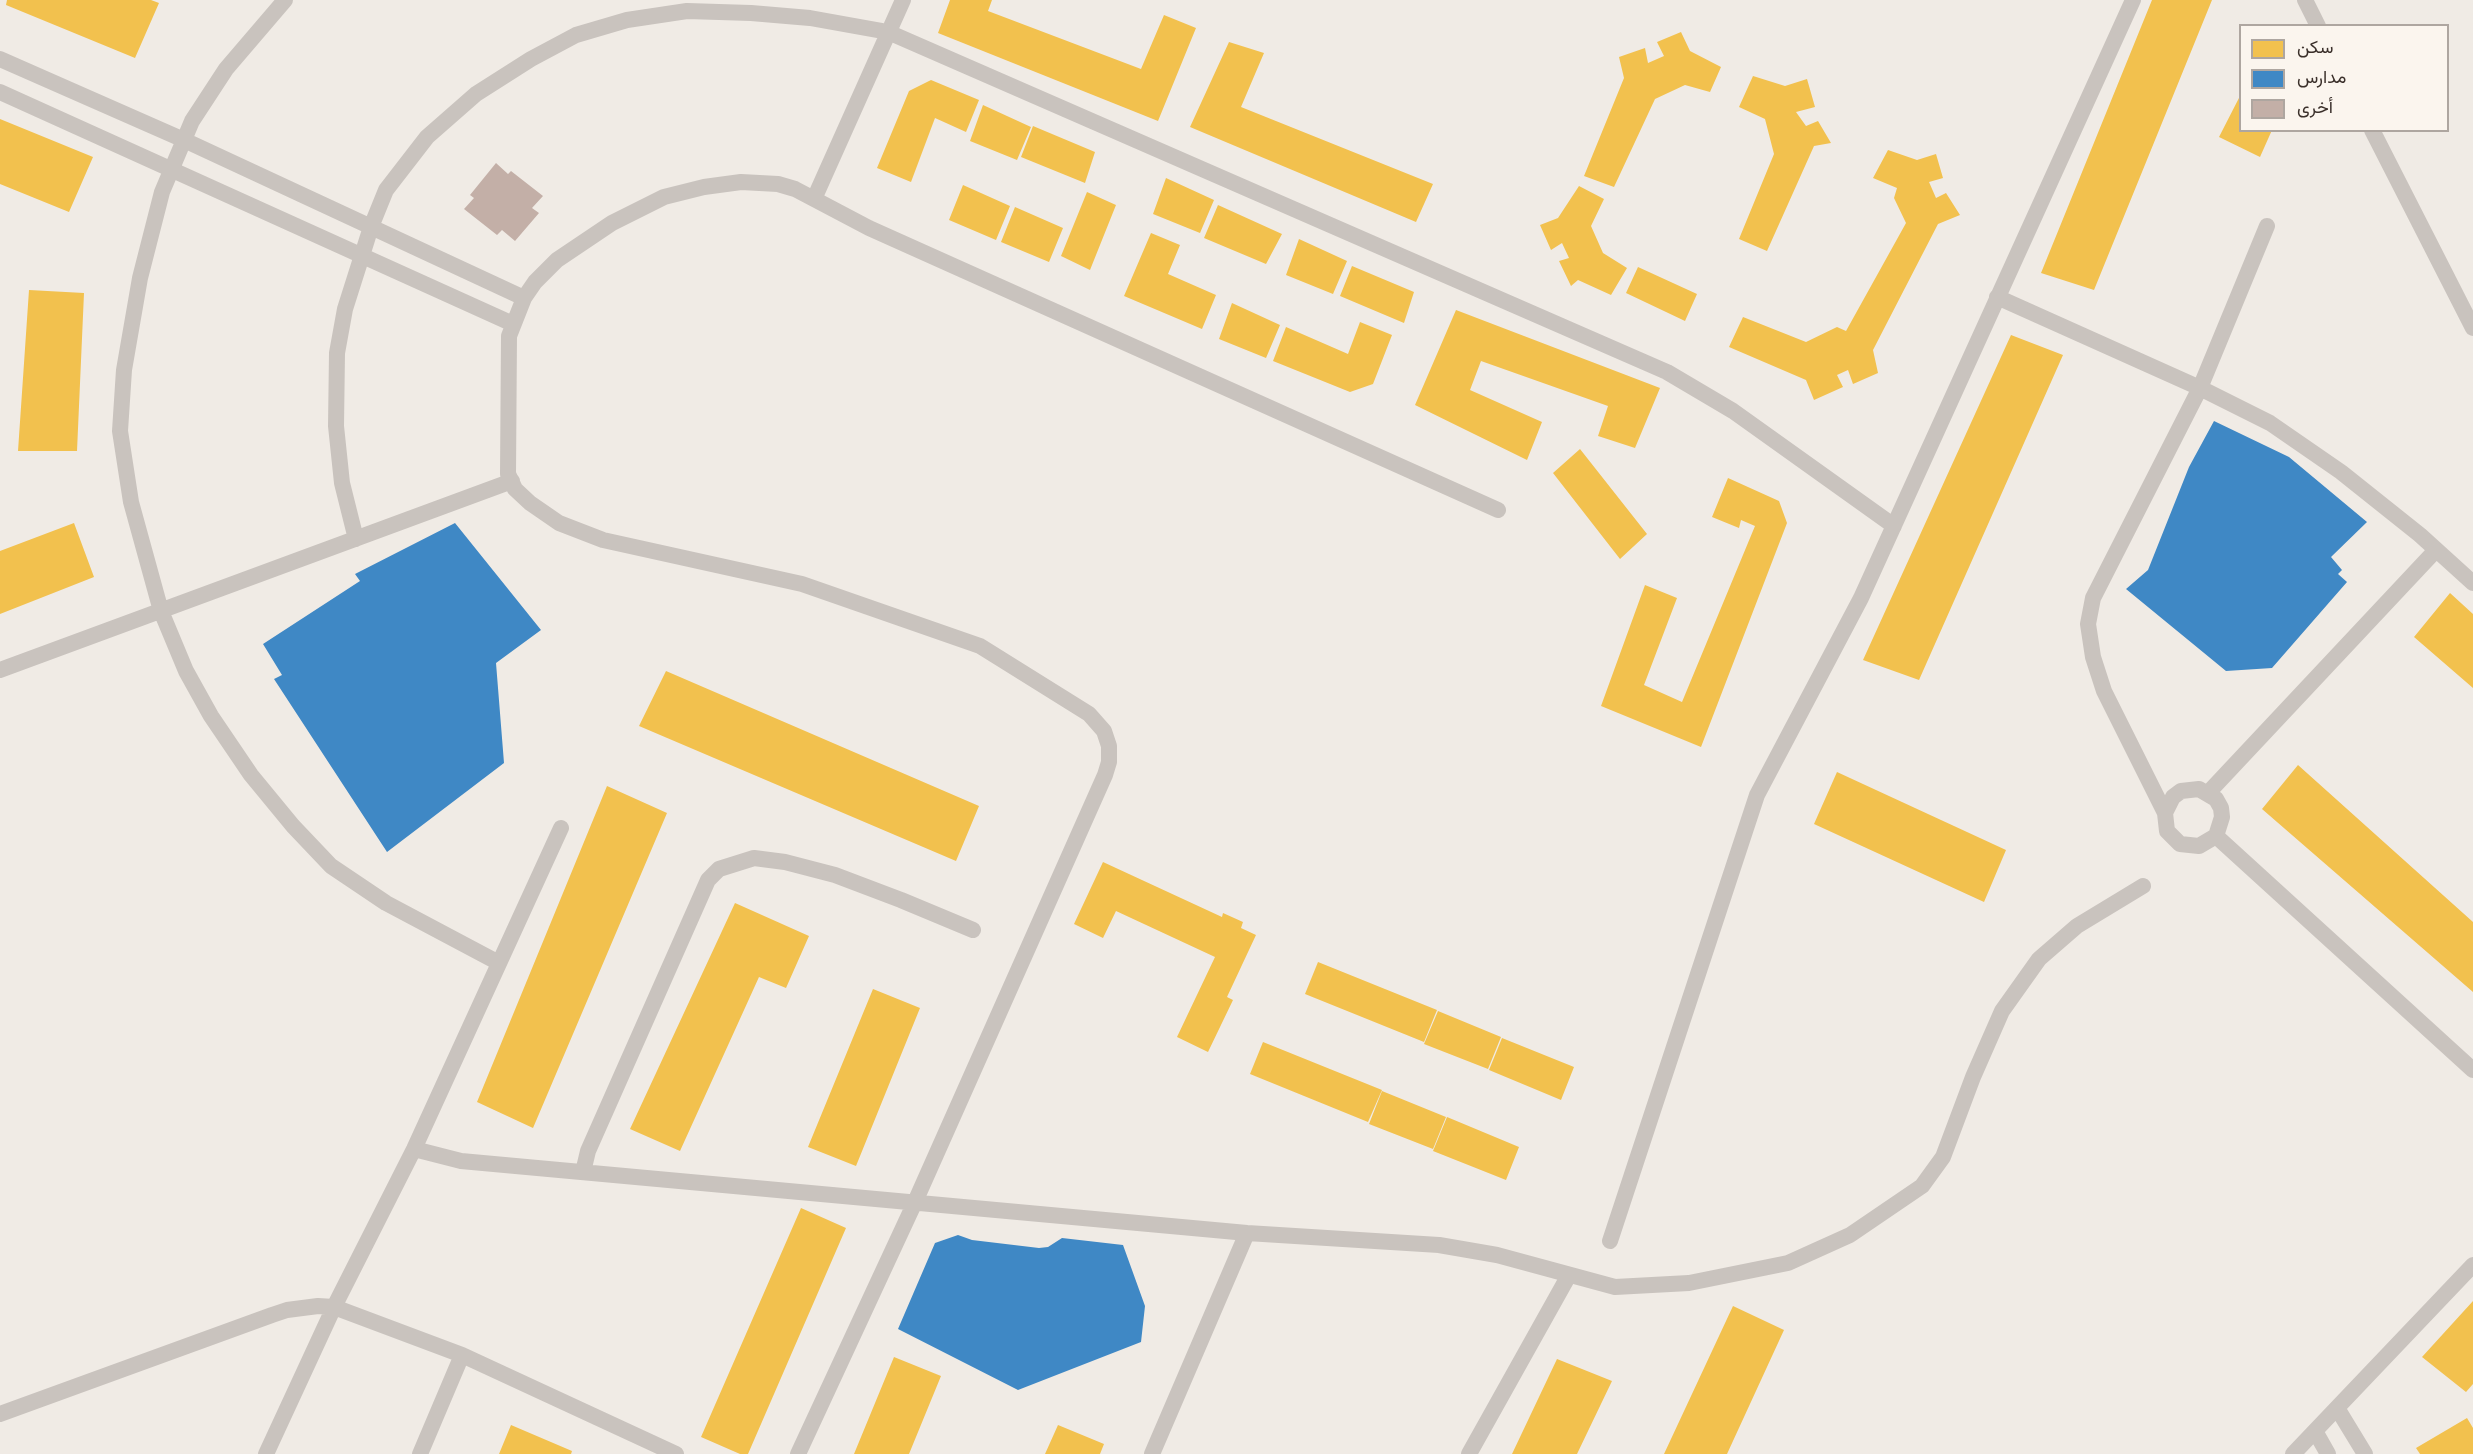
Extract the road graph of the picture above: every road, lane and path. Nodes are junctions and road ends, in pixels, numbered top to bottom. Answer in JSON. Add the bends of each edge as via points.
{"nodes":[{"id":1,"x":285,"y":0,"type":"edge"},
{"id":2,"x":903,"y":0,"type":"edge"},
{"id":3,"x":2133,"y":0,"type":"edge"},
{"id":4,"x":2305,"y":0,"type":"edge"},
{"id":5,"x":2317,"y":24,"type":"edge"},
{"id":6,"x":888,"y":32,"type":"junction"},
{"id":7,"x":0,"y":59,"type":"edge"},
{"id":8,"x":0,"y":92,"type":"edge"},
{"id":9,"x":2373,"y":132,"type":"edge"},
{"id":10,"x":184,"y":140,"type":"junction"},
{"id":11,"x":172,"y":169,"type":"junction"},
{"id":12,"x":814,"y":199,"type":"junction"},
{"id":13,"x":2267,"y":226,"type":"dead end"},
{"id":14,"x":371,"y":227,"type":"junction"},
{"id":15,"x":362,"y":255,"type":"junction"},
{"id":16,"x":1997,"y":297,"type":"junction"},
{"id":17,"x":524,"y":298,"type":"junction"},
{"id":18,"x":513,"y":324,"type":"junction"},
{"id":19,"x":2473,"y":327,"type":"edge"},
{"id":20,"x":2200,"y":388,"type":"junction"},
{"id":21,"x":512,"y":481,"type":"junction"},
{"id":22,"x":1498,"y":510,"type":"dead end"},
{"id":23,"x":1894,"y":526,"type":"junction"},
{"id":24,"x":356,"y":539,"type":"junction"},
{"id":25,"x":2436,"y":550,"type":"junction"},
{"id":26,"x":2473,"y":583,"type":"edge"},
{"id":27,"x":161,"y":611,"type":"junction"},
{"id":28,"x":0,"y":670,"type":"edge"},
{"id":29,"x":2208,"y":793,"type":"junction"},
{"id":30,"x":2165,"y":813,"type":"junction"},
{"id":31,"x":561,"y":828,"type":"dead end"},
{"id":32,"x":2216,"y":836,"type":"junction"},
{"id":33,"x":2143,"y":886,"type":"dead end"},
{"id":34,"x":973,"y":930,"type":"dead end"},
{"id":35,"x":499,"y":963,"type":"junction"},
{"id":36,"x":2473,"y":1070,"type":"edge"},
{"id":37,"x":414,"y":1149,"type":"junction"},
{"id":38,"x":583,"y":1172,"type":"junction"},
{"id":39,"x":915,"y":1202,"type":"junction"},
{"id":40,"x":1247,"y":1233,"type":"junction"},
{"id":41,"x":1610,"y":1241,"type":"dead end"},
{"id":42,"x":2473,"y":1265,"type":"edge"},
{"id":43,"x":1569,"y":1275,"type":"junction"},
{"id":44,"x":334,"y":1307,"type":"junction"},
{"id":45,"x":462,"y":1355,"type":"junction"},
{"id":46,"x":2337,"y":1408,"type":"junction"},
{"id":47,"x":0,"y":1414,"type":"edge"},
{"id":48,"x":2315,"y":1431,"type":"junction"},
{"id":49,"x":266,"y":1454,"type":"edge"},
{"id":50,"x":420,"y":1454,"type":"edge"},
{"id":51,"x":676,"y":1454,"type":"edge"},
{"id":52,"x":798,"y":1454,"type":"edge"},
{"id":53,"x":1152,"y":1454,"type":"edge"},
{"id":54,"x":1469,"y":1454,"type":"edge"},
{"id":55,"x":2293,"y":1454,"type":"edge"},
{"id":56,"x":2328,"y":1454,"type":"edge"},
{"id":57,"x":2365,"y":1454,"type":"edge"}],
"edges":[{"from":1,"to":10,"type":"street","via":[[226,69]]},
{"from":2,"to":6,"type":"street"},
{"from":3,"to":16,"type":"street"},
{"from":4,"to":5,"type":"street"},
{"from":6,"to":12,"type":"street"},
{"from":6,"to":14,"type":"street","via":[[810,18],[687,11],[576,35],[476,94],[427,137],[386,190]]},
{"from":6,"to":23,"type":"street","via":[[1667,372],[1733,411]]},
{"from":7,"to":10,"type":"street"},
{"from":8,"to":11,"type":"street"},
{"from":9,"to":19,"type":"street"},
{"from":10,"to":11,"type":"street"},
{"from":10,"to":14,"type":"street"},
{"from":11,"to":15,"type":"street"},
{"from":11,"to":27,"type":"street","via":[[162,192],[140,279],[123,370],[120,431],[130,502]]},
{"from":12,"to":17,"type":"street","via":[[778,184],[741,182],[664,197],[612,223],[557,260]]},
{"from":12,"to":22,"type":"street","via":[[880,233]]},
{"from":13,"to":20,"type":"street"},
{"from":14,"to":15,"type":"street"},
{"from":14,"to":17,"type":"street"},
{"from":15,"to":18,"type":"street"},
{"from":15,"to":24,"type":"street","via":[[345,309],[338,353],[336,426],[342,483]]},
{"from":16,"to":20,"type":"street"},
{"from":16,"to":23,"type":"street"},
{"from":17,"to":18,"type":"street"},
{"from":18,"to":21,"type":"street","via":[[509,336],[507,459]]},
{"from":20,"to":25,"type":"street","via":[[2279,429],[2341,472]]},
{"from":20,"to":30,"type":"street","via":[[2093,598],[2088,624],[2104,690]]},
{"from":21,"to":24,"type":"street"},
{"from":21,"to":39,"type":"street","via":[[530,503],[559,523],[603,540],[802,584],[980,646],[1089,714],[1104,731],[1109,746],[1105,775]]},
{"from":23,"to":41,"type":"street","via":[[1861,598],[1757,795]]},
{"from":24,"to":27,"type":"street"},
{"from":25,"to":26,"type":"street"},
{"from":25,"to":29,"type":"street"},
{"from":27,"to":28,"type":"street"},
{"from":27,"to":35,"type":"street","via":[[186,671],[211,716],[292,826],[331,866],[386,903]]},
{"from":29,"to":30,"type":"street","via":[[2199,789],[2181,791],[2173,796]]},
{"from":29,"to":32,"type":"street","via":[[2221,808]]},
{"from":30,"to":32,"type":"street","via":[[2167,831],[2180,844],[2199,846]]},
{"from":31,"to":35,"type":"street"},
{"from":32,"to":36,"type":"street"},
{"from":33,"to":43,"type":"street","via":[[2077,926],[2039,959],[2002,1011],[1943,1158],[1922,1186],[1897,1205],[1850,1235],[1788,1263],[1749,1272],[1689,1283],[1615,1287]]},
{"from":34,"to":38,"type":"street","via":[[835,876],[785,862],[754,858],[719,869],[708,880],[588,1151]]},
{"from":35,"to":37,"type":"street"},
{"from":37,"to":38,"type":"street","via":[[461,1161]]},
{"from":37,"to":44,"type":"street"},
{"from":38,"to":39,"type":"street"},
{"from":39,"to":40,"type":"street"},
{"from":39,"to":52,"type":"street"},
{"from":40,"to":43,"type":"street","via":[[1439,1245]]},
{"from":40,"to":53,"type":"street"},
{"from":42,"to":46,"type":"street"},
{"from":43,"to":54,"type":"street"},
{"from":44,"to":45,"type":"street"},
{"from":44,"to":47,"type":"street","via":[[302,1307],[272,1315]]},
{"from":44,"to":49,"type":"street"},
{"from":45,"to":50,"type":"street"},
{"from":45,"to":51,"type":"street"},
{"from":46,"to":48,"type":"street"},
{"from":46,"to":57,"type":"street"},
{"from":48,"to":55,"type":"street"},
{"from":48,"to":56,"type":"street"}]}
